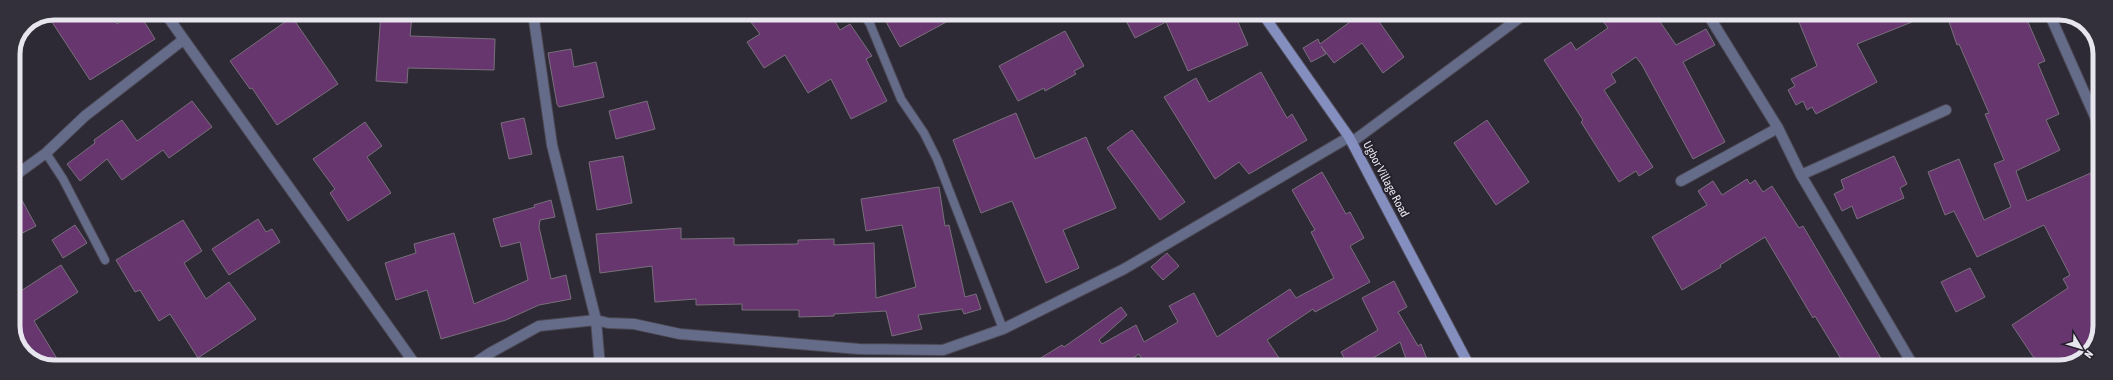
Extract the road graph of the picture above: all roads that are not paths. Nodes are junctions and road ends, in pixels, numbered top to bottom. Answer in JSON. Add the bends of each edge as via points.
{"nodes":[{"id":1,"x":170,"y":20,"type":"edge"},
{"id":2,"x":534,"y":20,"type":"edge"},
{"id":3,"x":867,"y":20,"type":"edge"},
{"id":4,"x":1267,"y":20,"type":"edge"},
{"id":5,"x":1516,"y":20,"type":"edge"},
{"id":6,"x":1711,"y":20,"type":"edge"},
{"id":7,"x":2052,"y":20,"type":"edge"},
{"id":8,"x":183,"y":40,"type":"junction"},
{"id":9,"x":1946,"y":110,"type":"dead end"},
{"id":10,"x":2093,"y":112,"type":"edge"},
{"id":11,"x":1778,"y":128,"type":"junction"},
{"id":12,"x":1350,"y":140,"type":"junction"},
{"id":13,"x":46,"y":153,"type":"junction"},
{"id":14,"x":20,"y":172,"type":"edge"},
{"id":15,"x":1801,"y":175,"type":"junction"},
{"id":16,"x":1680,"y":181,"type":"dead end"},
{"id":17,"x":106,"y":260,"type":"dead end"},
{"id":18,"x":596,"y":320,"type":"junction"},
{"id":19,"x":1003,"y":329,"type":"junction"},
{"id":20,"x":412,"y":360,"type":"edge"},
{"id":21,"x":480,"y":360,"type":"edge"},
{"id":22,"x":599,"y":360,"type":"edge"},
{"id":23,"x":1466,"y":360,"type":"edge"},
{"id":24,"x":1910,"y":360,"type":"edge"}],
"edges":[{"from":1,"to":8,"type":"street"},
{"from":2,"to":18,"type":"street","via":[[552,146]]},
{"from":3,"to":19,"type":"lane","via":[[901,99],[924,133],[937,159]]},
{"from":4,"to":12,"type":"street","name":"Ugbor Village Road"},
{"from":5,"to":12,"type":"street"},
{"from":6,"to":11,"type":"street"},
{"from":7,"to":10,"type":"street"},
{"from":8,"to":13,"type":"street","via":[[85,116]]},
{"from":8,"to":20,"type":"street"},
{"from":9,"to":15,"type":"street"},
{"from":11,"to":15,"type":"street"},
{"from":11,"to":16,"type":"street"},
{"from":12,"to":19,"type":"street","via":[[1124,269]]},
{"from":12,"to":23,"type":"street","name":"Ugbor Village Road"},
{"from":13,"to":14,"type":"street"},
{"from":13,"to":17,"type":"lane","via":[[63,179]]},
{"from":15,"to":24,"type":"street"},
{"from":18,"to":19,"type":"street","via":[[608,324],[634,324],[680,334],[858,349],[943,350]]},
{"from":18,"to":21,"type":"street","via":[[539,326]]},
{"from":18,"to":22,"type":"street"}]}
